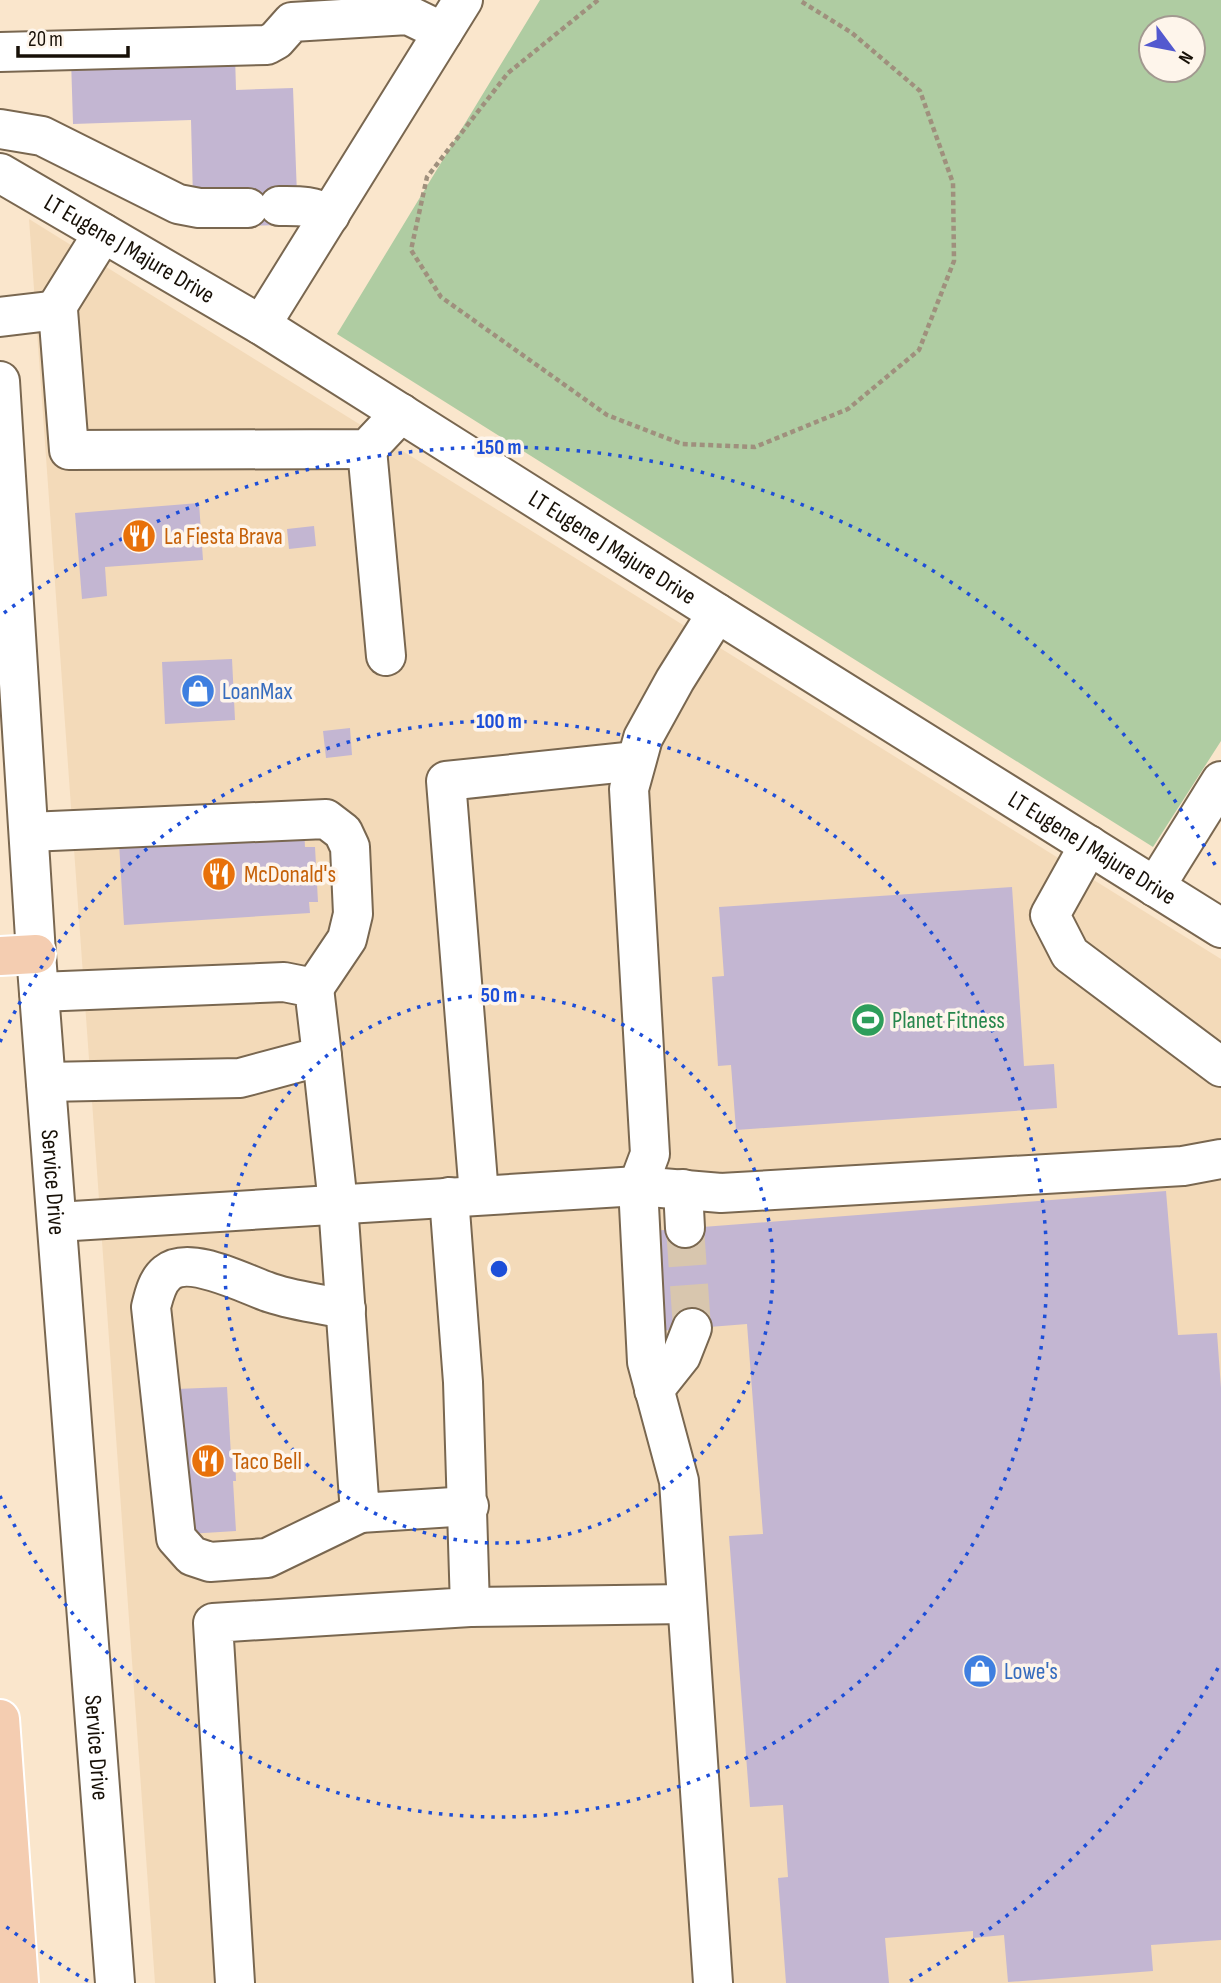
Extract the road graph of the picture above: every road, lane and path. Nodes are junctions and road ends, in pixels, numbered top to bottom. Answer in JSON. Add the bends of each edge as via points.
{"nodes":[{"id":1,"x":463,"y":0,"type":"edge"},
{"id":2,"x":598,"y":0,"type":"edge"},
{"id":3,"x":799,"y":0,"type":"edge"},
{"id":4,"x":443,"y":32,"type":"junction"},
{"id":5,"x":0,"y":52,"type":"edge"},
{"id":6,"x":0,"y":129,"type":"edge"},
{"id":7,"x":0,"y":173,"type":"edge"},
{"id":8,"x":330,"y":215,"type":"junction"},
{"id":9,"x":103,"y":233,"type":"junction"},
{"id":10,"x":55,"y":310,"type":"junction"},
{"id":11,"x":0,"y":317,"type":"edge"},
{"id":12,"x":261,"y":325,"type":"junction"},
{"id":13,"x":0,"y":381,"type":"edge"},
{"id":14,"x":401,"y":413,"type":"junction"},
{"id":15,"x":367,"y":449,"type":"junction"},
{"id":16,"x":717,"y":614,"type":"junction"},
{"id":17,"x":386,"y":656,"type":"dead end"},
{"id":18,"x":636,"y":761,"type":"junction"},
{"id":19,"x":1221,"y":781,"type":"edge"},
{"id":20,"x":1211,"y":822,"type":"edge"},
{"id":21,"x":29,"y":832,"type":"junction"},
{"id":22,"x":1089,"y":845,"type":"junction"},
{"id":23,"x":1155,"y":887,"type":"junction"},
{"id":24,"x":1221,"y":928,"type":"edge"},
{"id":25,"x":18,"y":955,"type":"edge"},
{"id":26,"x":314,"y":988,"type":"junction"},
{"id":27,"x":39,"y":992,"type":"junction"},
{"id":28,"x":321,"y":1056,"type":"junction"},
{"id":29,"x":1221,"y":1068,"type":"edge"},
{"id":30,"x":46,"y":1082,"type":"junction"},
{"id":31,"x":1221,"y":1159,"type":"edge"},
{"id":32,"x":638,"y":1186,"type":"junction"},
{"id":33,"x":683,"y":1189,"type":"junction"},
{"id":34,"x":464,"y":1196,"type":"junction"},
{"id":35,"x":338,"y":1204,"type":"junction"},
{"id":36,"x":57,"y":1222,"type":"junction"},
{"id":37,"x":685,"y":1228,"type":"tunnel mouth"},
{"id":38,"x":346,"y":1309,"type":"junction"},
{"id":39,"x":692,"y":1328,"type":"tunnel mouth"},
{"id":40,"x":654,"y":1390,"type":"junction"},
{"id":41,"x":469,"y":1506,"type":"junction"},
{"id":42,"x":360,"y":1513,"type":"junction"},
{"id":43,"x":687,"y":1604,"type":"junction"},
{"id":44,"x":470,"y":1607,"type":"junction"},
{"id":45,"x":0,"y":1719,"type":"edge"},
{"id":46,"x":19,"y":1983,"type":"edge"},
{"id":47,"x":115,"y":1983,"type":"edge"},
{"id":48,"x":235,"y":1983,"type":"edge"},
{"id":49,"x":713,"y":1983,"type":"edge"}],
"edges":[{"from":1,"to":4,"type":"street"},
{"from":2,"to":3,"type":"path","via":[[508,73],[427,177],[411,250],[441,297],[607,415],[682,444],[755,447],[848,409],[919,350],[954,261],[953,183],[920,92],[852,33]]},
{"from":4,"to":5,"type":"street","via":[[408,15],[292,22],[267,45]]},
{"from":4,"to":8,"type":"street"},
{"from":6,"to":8,"type":"street","via":[[41,136],[178,204],[200,208],[307,205]]},
{"from":7,"to":9,"type":"street","name":"LT Eugene J Majure Drive"},
{"from":8,"to":12,"type":"street"},
{"from":9,"to":10,"type":"street"},
{"from":9,"to":12,"type":"street","name":"LT Eugene J Majure Drive"},
{"from":10,"to":11,"type":"street"},
{"from":10,"to":15,"type":"street","via":[[69,450]]},
{"from":12,"to":14,"type":"street","name":"LT Eugene J Majure Drive"},
{"from":13,"to":21,"type":"street","name":"Service Drive"},
{"from":14,"to":15,"type":"street"},
{"from":14,"to":16,"type":"street","name":"LT Eugene J Majure Drive"},
{"from":15,"to":17,"type":"street"},
{"from":16,"to":18,"type":"street","via":[[643,738]]},
{"from":16,"to":22,"type":"street","name":"LT Eugene J Majure Drive"},
{"from":18,"to":32,"type":"street","via":[[629,789],[650,1154]]},
{"from":18,"to":34,"type":"street","via":[[446,781]]},
{"from":19,"to":20,"type":"street"},
{"from":20,"to":23,"type":"street"},
{"from":21,"to":25,"type":"street","name":"Service Drive"},
{"from":21,"to":26,"type":"street","via":[[326,819],[344,832],[350,848],[353,914],[347,939]]},
{"from":22,"to":23,"type":"street","name":"LT Eugene J Majure Drive"},
{"from":22,"to":29,"type":"street","via":[[1050,915],[1070,954]]},
{"from":23,"to":24,"type":"street","name":"LT Eugene J Majure Drive"},
{"from":25,"to":27,"type":"street","name":"Service Drive"},
{"from":26,"to":27,"type":"street","via":[[284,982]]},
{"from":26,"to":28,"type":"street"},
{"from":27,"to":30,"type":"street","name":"Service Drive"},
{"from":28,"to":30,"type":"street","via":[[240,1078]]},
{"from":28,"to":35,"type":"street"},
{"from":30,"to":36,"type":"street","name":"Service Drive"},
{"from":31,"to":33,"type":"street","via":[[1184,1166],[722,1193]]},
{"from":32,"to":33,"type":"street"},
{"from":32,"to":34,"type":"street"},
{"from":32,"to":40,"type":"street","via":[[647,1362]]},
{"from":33,"to":37,"type":"street"},
{"from":34,"to":35,"type":"street"},
{"from":34,"to":41,"type":"street","via":[[463,1382]]},
{"from":35,"to":36,"type":"street"},
{"from":35,"to":38,"type":"street"},
{"from":36,"to":47,"type":"street","name":"Service Drive"},
{"from":38,"to":42,"type":"street"},
{"from":38,"to":42,"type":"street","via":[[273,1294],[219,1273],[188,1267],[168,1272],[155,1289],[151,1307],[176,1538],[192,1556],[210,1562],[267,1558]]},
{"from":39,"to":40,"type":"street","via":[[681,1356]]},
{"from":40,"to":43,"type":"street","via":[[679,1481]]},
{"from":41,"to":42,"type":"street"},
{"from":41,"to":44,"type":"street"},
{"from":43,"to":44,"type":"street"},
{"from":43,"to":49,"type":"street"},
{"from":44,"to":48,"type":"street","via":[[213,1623]]},
{"from":45,"to":46,"type":"main road"}]}
